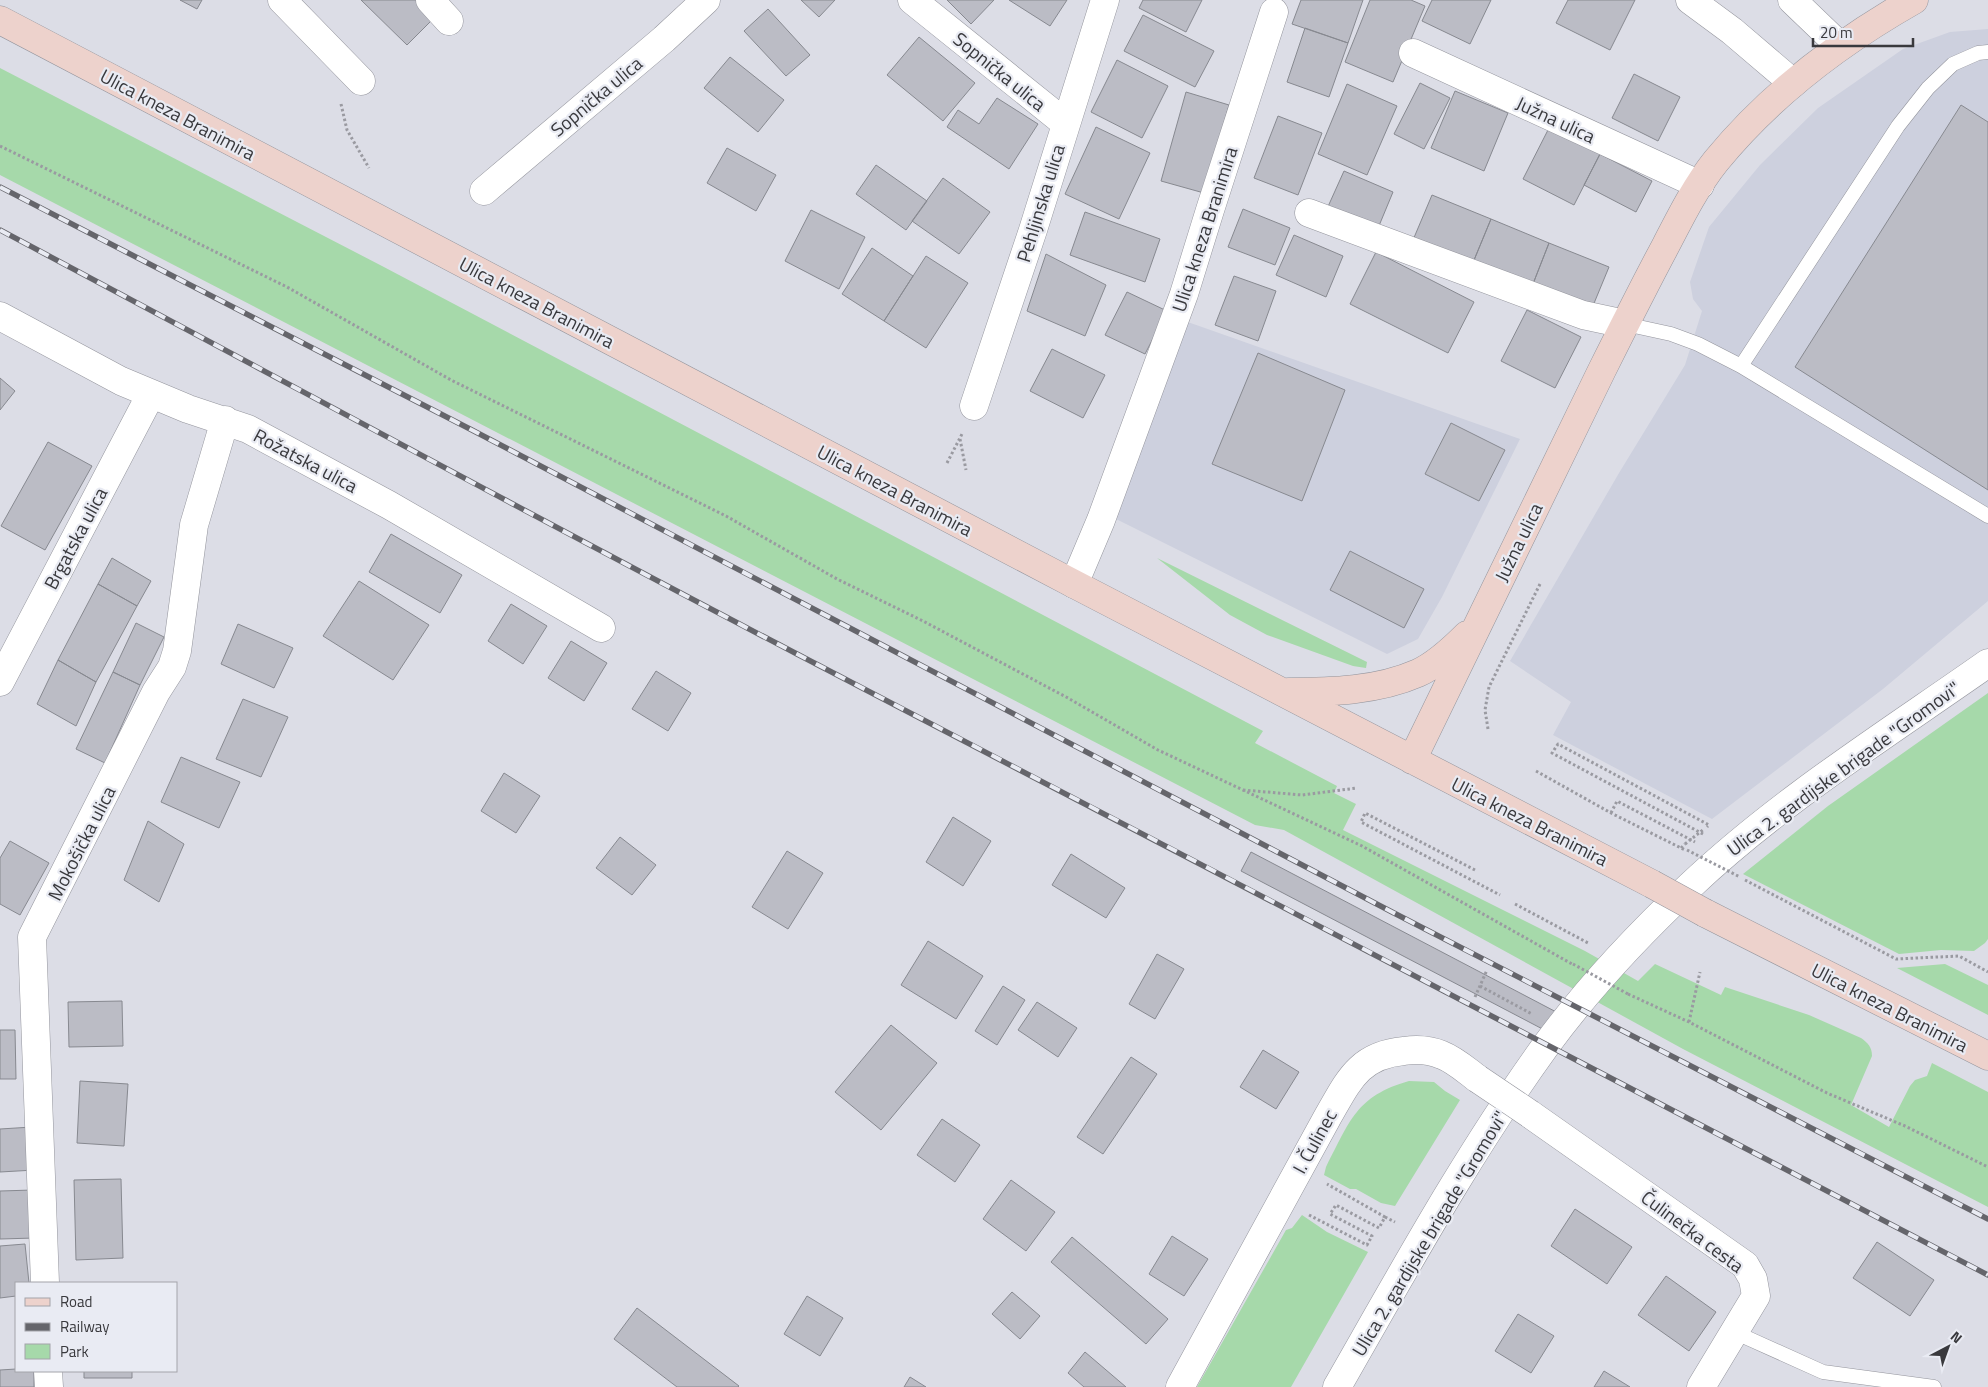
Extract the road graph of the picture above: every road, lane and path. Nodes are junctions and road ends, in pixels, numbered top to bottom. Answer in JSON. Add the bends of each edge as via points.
{"nodes":[{"id":1,"x":282,"y":0,"type":"edge"},
{"id":2,"x":430,"y":0,"type":"edge"},
{"id":3,"x":706,"y":0,"type":"edge"},
{"id":4,"x":912,"y":0,"type":"edge"},
{"id":5,"x":1104,"y":0,"type":"edge"},
{"id":6,"x":1690,"y":0,"type":"edge"},
{"id":7,"x":1792,"y":0,"type":"edge"},
{"id":8,"x":1914,"y":0,"type":"edge"},
{"id":9,"x":1274,"y":12,"type":"dead end"},
{"id":10,"x":0,"y":20,"type":"edge"},
{"id":11,"x":449,"y":21,"type":"dead end"},
{"id":12,"x":1840,"y":46,"type":"junction"},
{"id":13,"x":1988,"y":52,"type":"edge"},
{"id":14,"x":1413,"y":53,"type":"dead end"},
{"id":15,"x":356,"y":76,"type":"joint"},
{"id":16,"x":1793,"y":83,"type":"junction"},
{"id":17,"x":1065,"y":123,"type":"junction"},
{"id":18,"x":0,"y":146,"type":"edge"},
{"id":19,"x":369,"y":168,"type":"dead end"},
{"id":20,"x":1700,"y":185,"type":"junction"},
{"id":21,"x":484,"y":191,"type":"dead end"},
{"id":22,"x":1309,"y":213,"type":"dead end"},
{"id":23,"x":0,"y":316,"type":"edge"},
{"id":24,"x":1625,"y":324,"type":"junction"},
{"id":25,"x":1741,"y":366,"type":"junction"},
{"id":26,"x":151,"y":394,"type":"junction"},
{"id":27,"x":974,"y":406,"type":"dead end"},
{"id":28,"x":225,"y":420,"type":"junction"},
{"id":29,"x":960,"y":439,"type":"dead end"},
{"id":30,"x":966,"y":470,"type":"dead end"},
{"id":31,"x":1988,"y":516,"type":"edge"},
{"id":32,"x":1541,"y":582,"type":"dead end"},
{"id":33,"x":1074,"y":584,"type":"junction"},
{"id":34,"x":1479,"y":623,"type":"junction"},
{"id":35,"x":601,"y":628,"type":"dead end"},
{"id":36,"x":1988,"y":663,"type":"edge"},
{"id":37,"x":0,"y":682,"type":"edge"},
{"id":38,"x":1281,"y":692,"type":"junction"},
{"id":39,"x":1488,"y":728,"type":"dead end"},
{"id":40,"x":1412,"y":760,"type":"junction"},
{"id":41,"x":1536,"y":771,"type":"dead end"},
{"id":42,"x":1357,"y":788,"type":"dead end"},
{"id":43,"x":1240,"y":789,"type":"junction"},
{"id":44,"x":1610,"y":813,"type":"junction"},
{"id":45,"x":1708,"y":838,"type":"dead end"},
{"id":46,"x":1700,"y":844,"type":"dead end"},
{"id":47,"x":1681,"y":848,"type":"junction"},
{"id":48,"x":1475,"y":870,"type":"dead end"},
{"id":49,"x":1500,"y":895,"type":"dead end"},
{"id":50,"x":1515,"y":904,"type":"dead end"},
{"id":51,"x":1592,"y":945,"type":"dead end"},
{"id":52,"x":1487,"y":970,"type":"dead end"},
{"id":53,"x":1700,"y":972,"type":"dead end"},
{"id":54,"x":1988,"y":972,"type":"edge"},
{"id":55,"x":1480,"y":986,"type":"junction"},
{"id":56,"x":1475,"y":997,"type":"dead end"},
{"id":57,"x":1533,"y":1014,"type":"dead end"},
{"id":58,"x":1689,"y":1022,"type":"junction"},
{"id":59,"x":1988,"y":1056,"type":"edge"},
{"id":60,"x":1530,"y":1114,"type":"joint"},
{"id":61,"x":1988,"y":1168,"type":"edge"},
{"id":62,"x":1324,"y":1182,"type":"dead end"},
{"id":63,"x":1308,"y":1214,"type":"dead end"},
{"id":64,"x":1385,"y":1217,"type":"junction"},
{"id":65,"x":1400,"y":1225,"type":"dead end"},
{"id":66,"x":45,"y":1282,"type":"edge"},
{"id":67,"x":1734,"y":1332,"type":"junction"},
{"id":68,"x":48,"y":1372,"type":"edge"},
{"id":69,"x":49,"y":1387,"type":"edge"},
{"id":70,"x":1180,"y":1387,"type":"edge"},
{"id":71,"x":1337,"y":1387,"type":"edge"},
{"id":72,"x":1701,"y":1387,"type":"edge"},
{"id":73,"x":1934,"y":1387,"type":"edge"}],
"edges":[{"from":1,"to":15,"type":"street"},
{"from":2,"to":11,"type":"street"},
{"from":3,"to":21,"type":"street","name":"Sopnička ulica"},
{"from":4,"to":17,"type":"street","name":"Sopnička ulica"},
{"from":5,"to":17,"type":"street","name":"Pehljinska ulica"},
{"from":6,"to":16,"type":"street"},
{"from":7,"to":12,"type":"street"},
{"from":8,"to":12,"type":"main road","name":"Južna ulica"},
{"from":9,"to":33,"type":"street","name":"Ulica kneza Branimira","via":[[1184,294],[1101,520]]},
{"from":10,"to":33,"type":"main road","name":"Ulica kneza Branimira"},
{"from":12,"to":16,"type":"main road","name":"Južna ulica"},
{"from":13,"to":25,"type":"lane","via":[[1953,64],[1898,126]]},
{"from":14,"to":20,"type":"street","name":"Južna ulica"},
{"from":15,"to":19,"type":"path","via":[[341,90],[341,110],[347,130]]},
{"from":16,"to":20,"type":"main road","name":"Južna ulica","via":[[1738,136]]},
{"from":17,"to":27,"type":"street","name":"Pehljinska ulica"},
{"from":18,"to":43,"type":"path","via":[[287,287],[451,380],[726,516],[837,579],[1068,698],[1158,750]]},
{"from":20,"to":24,"type":"main road","name":"Južna ulica"},
{"from":22,"to":24,"type":"street","via":[[1583,315]]},
{"from":23,"to":26,"type":"street","name":"Rožatska ulica","via":[[120,382]]},
{"from":24,"to":25,"type":"lane","via":[[1671,334]]},
{"from":24,"to":34,"type":"main road","name":"Južna ulica"},
{"from":25,"to":31,"type":"lane"},
{"from":26,"to":28,"type":"street","name":"Rožatska ulica"},
{"from":26,"to":37,"type":"street","name":"Brgatska ulica"},
{"from":28,"to":35,"type":"street","name":"Rožatska ulica","via":[[248,429],[389,505]]},
{"from":28,"to":66,"type":"street","name":"Mokošička ulica","via":[[194,525],[172,667],[156,692],[32,937]]},
{"from":29,"to":30,"type":"path"},
{"from":32,"to":39,"type":"path","via":[[1489,687],[1485,710]]},
{"from":33,"to":38,"type":"main road","name":"Ulica kneza Branimira"},
{"from":34,"to":38,"type":"main road","via":[[1455,648],[1419,673],[1365,688]]},
{"from":34,"to":40,"type":"main road","name":"Južna ulica"},
{"from":36,"to":71,"type":"street","name":"Ulica 2. gardijske brigade \"Gromovi\"","via":[[1739,842],[1690,886],[1614,964],[1549,1042],[1474,1152]]},
{"from":38,"to":40,"type":"main road","name":"Ulica kneza Branimira"},
{"from":40,"to":59,"type":"main road","name":"Ulica kneza Branimira","bridge":true},
{"from":41,"to":44,"type":"path"},
{"from":42,"to":43,"type":"path","via":[[1302,795]]},
{"from":43,"to":58,"type":"path","bridge":true,"via":[[1362,846],[1628,994]]},
{"from":44,"to":46,"type":"path","via":[[1617,800]]},
{"from":44,"to":47,"type":"path"},
{"from":45,"to":47,"type":"path","bridge":true,"via":[[1694,828],[1552,753],[1558,744],[1709,825],[1704,829],[1685,844]]},
{"from":47,"to":54,"type":"path","bridge":true,"via":[[1896,959],[1959,956]]},
{"from":48,"to":49,"type":"path","via":[[1365,813],[1361,822]]},
{"from":50,"to":51,"type":"path"},
{"from":52,"to":55,"type":"path"},
{"from":53,"to":58,"type":"path"},
{"from":55,"to":56,"type":"path"},
{"from":55,"to":57,"type":"path"},
{"from":58,"to":61,"type":"path","via":[[1827,1093],[1905,1126]]},
{"from":60,"to":67,"type":"street","name":"Čulinečka cesta","via":[[1744,1265],[1753,1279],[1756,1296]]},
{"from":60,"to":70,"type":"street","name":"I. Čulinec","bridge":true,"via":[[1443,1056],[1420,1049],[1377,1056],[1362,1066],[1348,1082],[1327,1118]]},
{"from":62,"to":64,"type":"path"},
{"from":63,"to":64,"type":"path","via":[[1367,1245],[1372,1236],[1330,1214],[1336,1205],[1379,1228]]},
{"from":64,"to":65,"type":"path"},
{"from":67,"to":72,"type":"street","name":"Čulinečka cesta"},
{"from":67,"to":73,"type":"lane","via":[[1823,1372]]},
{"from":68,"to":69,"type":"street"}]}
